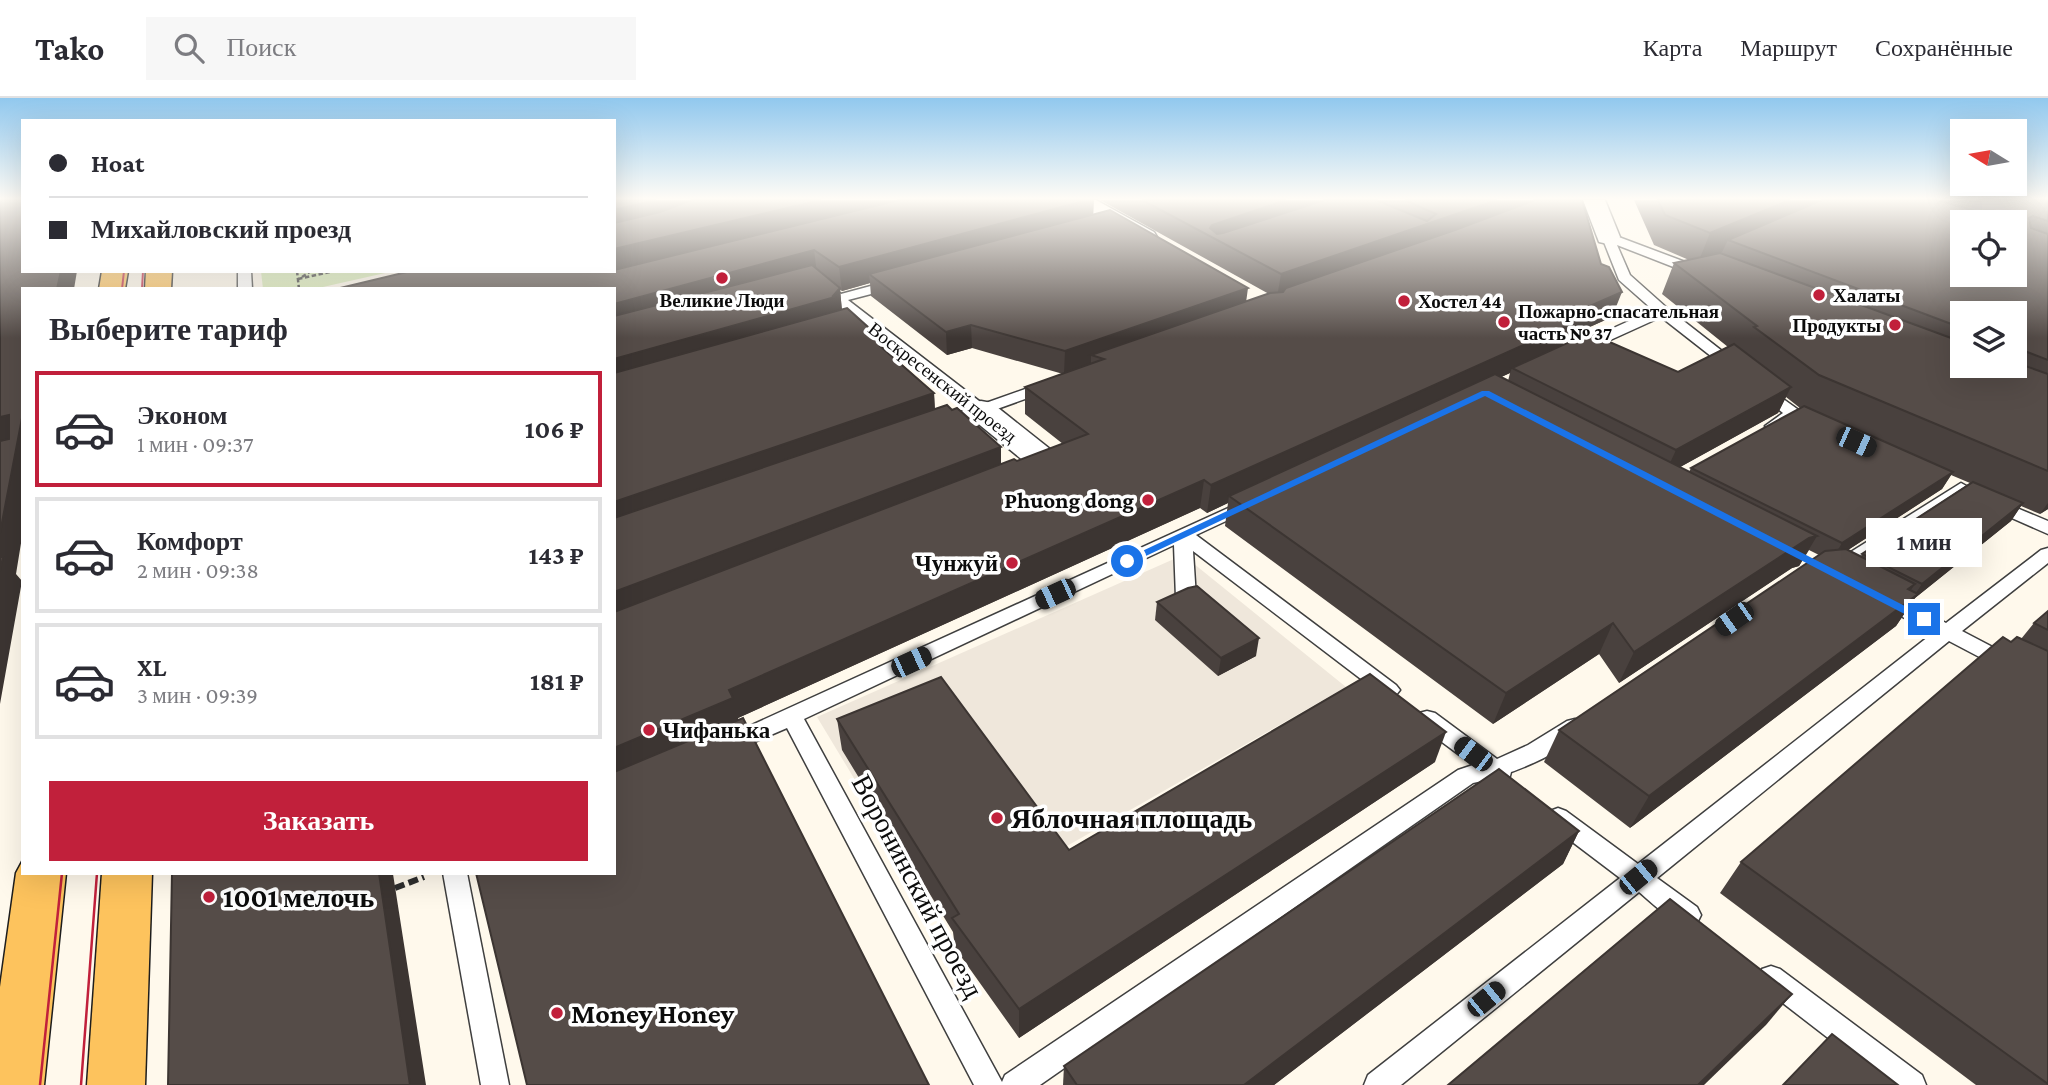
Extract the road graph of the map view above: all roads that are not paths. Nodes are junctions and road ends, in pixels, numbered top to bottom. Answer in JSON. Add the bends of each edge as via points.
{"nodes":[{"id":1,"x":1159,"y":246,"type":"edge"},
{"id":2,"x":1612,"y":246,"type":"edge"},
{"id":3,"x":1634,"y":246,"type":"edge"},
{"id":4,"x":1163,"y":248,"type":"edge"},
{"id":5,"x":1705,"y":271,"type":"edge"},
{"id":6,"x":904,"y":281,"type":"edge"},
{"id":7,"x":805,"y":284,"type":"edge"},
{"id":8,"x":838,"y":299,"type":"junction"},
{"id":9,"x":1662,"y":311,"type":"junction"},
{"id":10,"x":1561,"y":358,"type":"edge"},
{"id":11,"x":1060,"y":382,"type":"edge"},
{"id":12,"x":981,"y":410,"type":"junction"},
{"id":13,"x":929,"y":429,"type":"edge"},
{"id":14,"x":1759,"y":434,"type":"edge"},
{"id":15,"x":1035,"y":469,"type":"edge"},
{"id":16,"x":1937,"y":478,"type":"edge"},
{"id":17,"x":1961,"y":488,"type":"junction"},
{"id":18,"x":1269,"y":494,"type":"edge"},
{"id":19,"x":2048,"y":528,"type":"edge"},
{"id":20,"x":1184,"y":534,"type":"junction"},
{"id":21,"x":2048,"y":554,"type":"edge"},
{"id":22,"x":1186,"y":598,"type":"edge"},
{"id":23,"x":1948,"y":631,"type":"junction"},
{"id":24,"x":2048,"y":685,"type":"edge"},
{"id":25,"x":1593,"y":715,"type":"edge"},
{"id":26,"x":792,"y":718,"type":"junction"},
{"id":27,"x":716,"y":751,"type":"edge"},
{"id":28,"x":1495,"y":770,"type":"junction"},
{"id":29,"x":1517,"y":787,"type":"edge"},
{"id":30,"x":1539,"y":803,"type":"edge"},
{"id":31,"x":41,"y":875,"type":"edge"},
{"id":32,"x":127,"y":875,"type":"edge"},
{"id":33,"x":455,"y":875,"type":"edge"},
{"id":34,"x":1638,"y":877,"type":"junction"},
{"id":35,"x":1703,"y":927,"type":"edge"},
{"id":36,"x":1747,"y":960,"type":"edge"},
{"id":37,"x":11,"y":1028,"type":"edge"},
{"id":38,"x":15,"y":1085,"type":"edge"},
{"id":39,"x":116,"y":1085,"type":"edge"},
{"id":40,"x":495,"y":1085,"type":"edge"},
{"id":41,"x":989,"y":1085,"type":"edge"},
{"id":42,"x":1015,"y":1085,"type":"edge"},
{"id":43,"x":1378,"y":1085,"type":"edge"},
{"id":44,"x":1912,"y":1085,"type":"edge"}],
"edges":[{"from":1,"to":4,"type":"street"},
{"from":2,"to":9,"type":"lane","via":[[1624,277]]},
{"from":3,"to":5,"type":"lane"},
{"from":6,"to":8,"type":"lane"},
{"from":7,"to":8,"type":"lane","name":"Воскресенский проезд","via":[[818,281]]},
{"from":8,"to":12,"type":"lane","name":"Воскресенский проезд","via":[[858,324]]},
{"from":9,"to":10,"type":"lane"},
{"from":9,"to":14,"type":"lane","via":[[1800,417]]},
{"from":11,"to":12,"type":"lane"},
{"from":12,"to":13,"type":"lane"},
{"from":12,"to":15,"type":"street","name":"Воскресенский проезд"},
{"from":16,"to":17,"type":"lane"},
{"from":17,"to":19,"type":"lane"},
{"from":17,"to":23,"type":"lane","via":[[1825,570]]},
{"from":18,"to":20,"type":"lane"},
{"from":20,"to":22,"type":"lane"},
{"from":20,"to":26,"type":"lane"},
{"from":20,"to":28,"type":"lane"},
{"from":21,"to":23,"type":"lane"},
{"from":23,"to":24,"type":"lane"},
{"from":23,"to":34,"type":"lane"},
{"from":25,"to":28,"type":"lane","via":[[1535,754]]},
{"from":26,"to":27,"type":"lane"},
{"from":26,"to":41,"type":"lane","name":"Воронинский проезд"},
{"from":28,"to":29,"type":"lane"},
{"from":28,"to":42,"type":"lane","via":[[1466,776]]},
{"from":30,"to":34,"type":"lane"},
{"from":31,"to":37,"type":"main road"},
{"from":32,"to":39,"type":"main road"},
{"from":33,"to":40,"type":"lane"},
{"from":34,"to":35,"type":"lane"},
{"from":34,"to":43,"type":"lane"},
{"from":36,"to":44,"type":"lane"},
{"from":37,"to":38,"type":"main road"}]}
